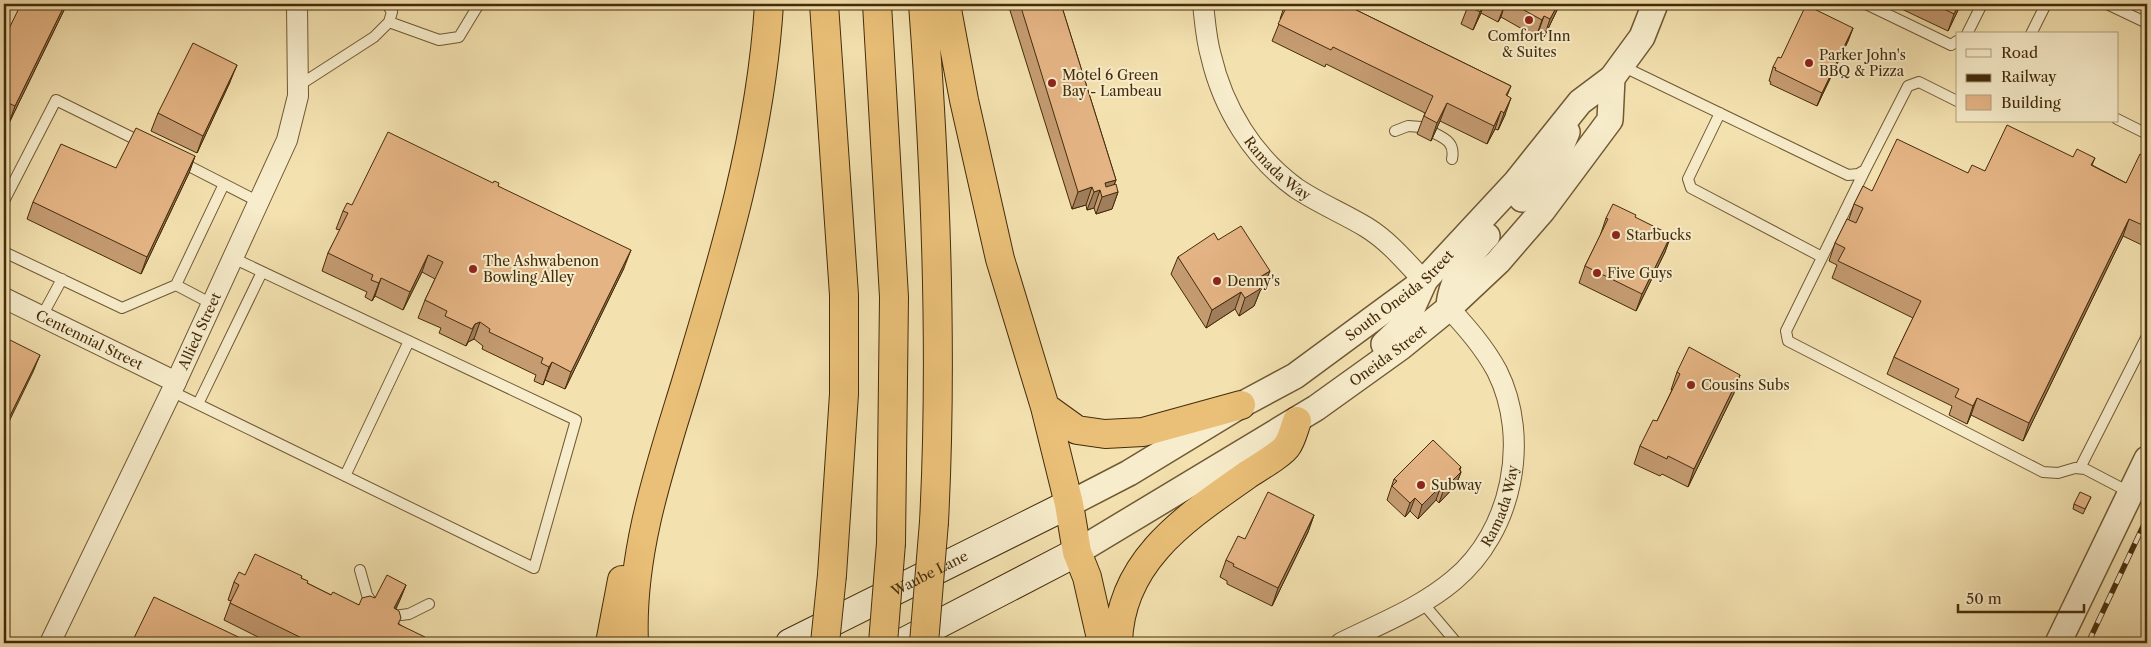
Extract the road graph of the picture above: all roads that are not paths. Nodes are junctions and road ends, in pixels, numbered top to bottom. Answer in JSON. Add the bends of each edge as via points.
{"nodes":[{"id":1,"x":298,"y":4,"type":"edge"},
{"id":2,"x":387,"y":4,"type":"edge"},
{"id":3,"x":479,"y":4,"type":"edge"},
{"id":4,"x":769,"y":4,"type":"edge"},
{"id":5,"x":824,"y":4,"type":"edge"},
{"id":6,"x":877,"y":4,"type":"edge"},
{"id":7,"x":923,"y":4,"type":"edge"},
{"id":8,"x":946,"y":4,"type":"edge"},
{"id":9,"x":1203,"y":4,"type":"edge"},
{"id":10,"x":1655,"y":4,"type":"edge"},
{"id":11,"x":1866,"y":4,"type":"edge"},
{"id":12,"x":1982,"y":4,"type":"edge"},
{"id":13,"x":2046,"y":4,"type":"edge"},
{"id":14,"x":2107,"y":4,"type":"edge"},
{"id":15,"x":389,"y":22,"type":"junction"},
{"id":16,"x":2147,"y":23,"type":"edge"},
{"id":17,"x":1968,"y":32,"type":"edge"},
{"id":18,"x":2031,"y":32,"type":"edge"},
{"id":19,"x":1954,"y":43,"type":"edge"},
{"id":20,"x":1616,"y":72,"type":"junction"},
{"id":21,"x":298,"y":86,"type":"junction"},
{"id":22,"x":1956,"y":100,"type":"edge"},
{"id":23,"x":1580,"y":102,"type":"junction"},
{"id":24,"x":1720,"y":113,"type":"junction"},
{"id":25,"x":2118,"y":120,"type":"edge"},
{"id":26,"x":1421,"y":127,"type":"dead end"},
{"id":27,"x":1395,"y":131,"type":"dead end"},
{"id":28,"x":1434,"y":133,"type":"edge"},
{"id":29,"x":2147,"y":134,"type":"edge"},
{"id":30,"x":149,"y":146,"type":"edge"},
{"id":31,"x":174,"y":158,"type":"edge"},
{"id":32,"x":1452,"y":159,"type":"dead end"},
{"id":33,"x":1865,"y":170,"type":"junction"},
{"id":34,"x":224,"y":184,"type":"junction"},
{"id":35,"x":4,"y":201,"type":"edge"},
{"id":36,"x":259,"y":202,"type":"junction"},
{"id":37,"x":4,"y":252,"type":"edge"},
{"id":38,"x":1822,"y":257,"type":"junction"},
{"id":39,"x":233,"y":258,"type":"junction"},
{"id":40,"x":262,"y":272,"type":"junction"},
{"id":41,"x":62,"y":279,"type":"junction"},
{"id":42,"x":1424,"y":281,"type":"junction"},
{"id":43,"x":176,"y":285,"type":"junction"},
{"id":44,"x":4,"y":298,"type":"edge"},
{"id":45,"x":212,"y":304,"type":"junction"},
{"id":46,"x":1448,"y":308,"type":"junction"},
{"id":47,"x":42,"y":316,"type":"junction"},
{"id":48,"x":2147,"y":336,"type":"edge"},
{"id":49,"x":409,"y":341,"type":"junction"},
{"id":50,"x":174,"y":387,"type":"junction"},
{"id":51,"x":198,"y":404,"type":"junction"},
{"id":52,"x":1241,"y":405,"type":"junction"},
{"id":53,"x":1045,"y":407,"type":"junction"},
{"id":54,"x":1296,"y":421,"type":"junction"},
{"id":55,"x":2147,"y":459,"type":"edge"},
{"id":56,"x":2080,"y":468,"type":"junction"},
{"id":57,"x":345,"y":476,"type":"junction"},
{"id":58,"x":2131,"y":493,"type":"junction"},
{"id":59,"x":1069,"y":504,"type":"junction"},
{"id":60,"x":642,"y":539,"type":"junction"},
{"id":61,"x":1077,"y":552,"type":"junction"},
{"id":62,"x":360,"y":570,"type":"dead end"},
{"id":63,"x":1422,"y":602,"type":"junction"},
{"id":64,"x":429,"y":604,"type":"dead end"},
{"id":65,"x":374,"y":606,"type":"edge"},
{"id":66,"x":392,"y":616,"type":"edge"},
{"id":67,"x":50,"y":643,"type":"edge"},
{"id":68,"x":610,"y":643,"type":"edge"},
{"id":69,"x":634,"y":643,"type":"edge"},
{"id":70,"x":790,"y":643,"type":"edge"},
{"id":71,"x":825,"y":643,"type":"edge"},
{"id":72,"x":882,"y":643,"type":"edge"},
{"id":73,"x":902,"y":643,"type":"edge"},
{"id":74,"x":924,"y":643,"type":"edge"},
{"id":75,"x":1102,"y":643,"type":"edge"},
{"id":76,"x":1118,"y":643,"type":"edge"},
{"id":77,"x":1341,"y":643,"type":"edge"},
{"id":78,"x":1460,"y":643,"type":"edge"},
{"id":79,"x":2058,"y":643,"type":"edge"}],
"edges":[{"from":1,"to":21,"type":"street","name":"Allied Street"},
{"from":2,"to":15,"type":"lane","via":[[392,12]]},
{"from":3,"to":15,"type":"lane","via":[[459,37],[439,40]]},
{"from":4,"to":60,"type":"highway","via":[[760,99],[746,171]]},
{"from":5,"to":71,"type":"highway","bridge":true,"via":[[844,295],[844,394]]},
{"from":6,"to":72,"type":"highway","bridge":true,"via":[[894,297],[891,543]]},
{"from":7,"to":74,"type":"highway","bridge":true,"via":[[933,154],[939,385],[934,522]]},
{"from":8,"to":53,"type":"highway","via":[[1000,259]]},
{"from":9,"to":42,"type":"street","name":"Ramada Way","via":[[1210,55],[1218,83],[1247,138],[1270,165],[1296,187],[1367,227],[1390,244]]},
{"from":10,"to":20,"type":"street","name":"South Oneida Street","via":[[1642,37]]},
{"from":11,"to":19,"type":"lane"},
{"from":12,"to":17,"type":"lane"},
{"from":13,"to":18,"type":"lane"},
{"from":14,"to":16,"type":"lane"},
{"from":15,"to":21,"type":"lane","via":[[374,37]]},
{"from":20,"to":23,"type":"street","name":"South Oneida Street"},
{"from":20,"to":24,"type":"lane"},
{"from":20,"to":46,"type":"street","name":"Oneida Street","via":[[1610,120],[1543,210],[1498,262]]},
{"from":21,"to":36,"type":"street","name":"Allied Street","via":[[287,140]]},
{"from":22,"to":33,"type":"lane","via":[[1919,82],[1908,86]]},
{"from":23,"to":42,"type":"street","name":"South Oneida Street","via":[[1516,182]]},
{"from":23,"to":46,"type":"street","via":[[1553,166],[1471,253],[1450,293]]},
{"from":24,"to":33,"type":"lane","via":[[1848,175]]},
{"from":24,"to":38,"type":"lane","via":[[1688,179],[1691,188]]},
{"from":25,"to":29,"type":"lane"},
{"from":26,"to":27,"type":"lane","via":[[1408,126]]},
{"from":28,"to":32,"type":"lane","via":[[1451,144],[1454,151]]},
{"from":30,"to":35,"type":"lane","via":[[56,100]]},
{"from":31,"to":34,"type":"lane"},
{"from":33,"to":38,"type":"lane"},
{"from":34,"to":36,"type":"lane"},
{"from":34,"to":43,"type":"lane"},
{"from":36,"to":39,"type":"street","name":"Allied Street"},
{"from":37,"to":41,"type":"lane"},
{"from":38,"to":56,"type":"lane","via":[[1786,331],[1788,341],[2043,472],[2058,473]]},
{"from":39,"to":40,"type":"lane"},
{"from":39,"to":45,"type":"street","name":"Allied Street"},
{"from":40,"to":49,"type":"lane"},
{"from":40,"to":51,"type":"lane"},
{"from":41,"to":43,"type":"lane","via":[[122,308]]},
{"from":41,"to":47,"type":"lane"},
{"from":42,"to":52,"type":"street","name":"South Oneida Street","via":[[1295,376]]},
{"from":42,"to":54,"type":"street","via":[[1405,324],[1378,350],[1325,388]]},
{"from":43,"to":45,"type":"lane"},
{"from":44,"to":47,"type":"street","name":"Centennial Street"},
{"from":45,"to":50,"type":"street","name":"Allied Street"},
{"from":46,"to":54,"type":"street","name":"Oneida Street","via":[[1401,347]]},
{"from":46,"to":63,"type":"street","name":"Ramada Way","via":[[1483,346],[1498,373],[1511,418],[1514,454],[1510,487],[1490,537],[1456,579]]},
{"from":47,"to":50,"type":"street","name":"Centennial Street"},
{"from":48,"to":56,"type":"lane"},
{"from":49,"to":57,"type":"lane"},
{"from":49,"to":57,"type":"lane","via":[[576,420],[534,568]]},
{"from":50,"to":51,"type":"lane"},
{"from":50,"to":67,"type":"street","name":"Allied Street"},
{"from":51,"to":57,"type":"lane"},
{"from":52,"to":53,"type":"highway","via":[[1143,432],[1105,434],[1077,430]]},
{"from":52,"to":59,"type":"street","name":"South Oneida Street","via":[[1129,473]]},
{"from":53,"to":59,"type":"highway"},
{"from":54,"to":61,"type":"street","name":"Oneida Street"},
{"from":54,"to":76,"type":"highway","via":[[1287,447],[1206,504],[1158,545],[1145,561],[1131,585],[1123,608]]},
{"from":55,"to":58,"type":"street"},
{"from":56,"to":58,"type":"lane"},
{"from":58,"to":79,"type":"street"},
{"from":59,"to":61,"type":"highway"},
{"from":59,"to":70,"type":"main road","name":"Waube Lane"},
{"from":60,"to":68,"type":"highway","via":[[623,578]]},
{"from":60,"to":69,"type":"highway"},
{"from":61,"to":73,"type":"main road"},
{"from":61,"to":75,"type":"highway","via":[[1087,577]]},
{"from":62,"to":65,"type":"lane","via":[[366,595]]},
{"from":63,"to":77,"type":"street","name":"Ramada Way"},
{"from":63,"to":78,"type":"lane"},
{"from":64,"to":66,"type":"lane","via":[[409,614]]}]}
